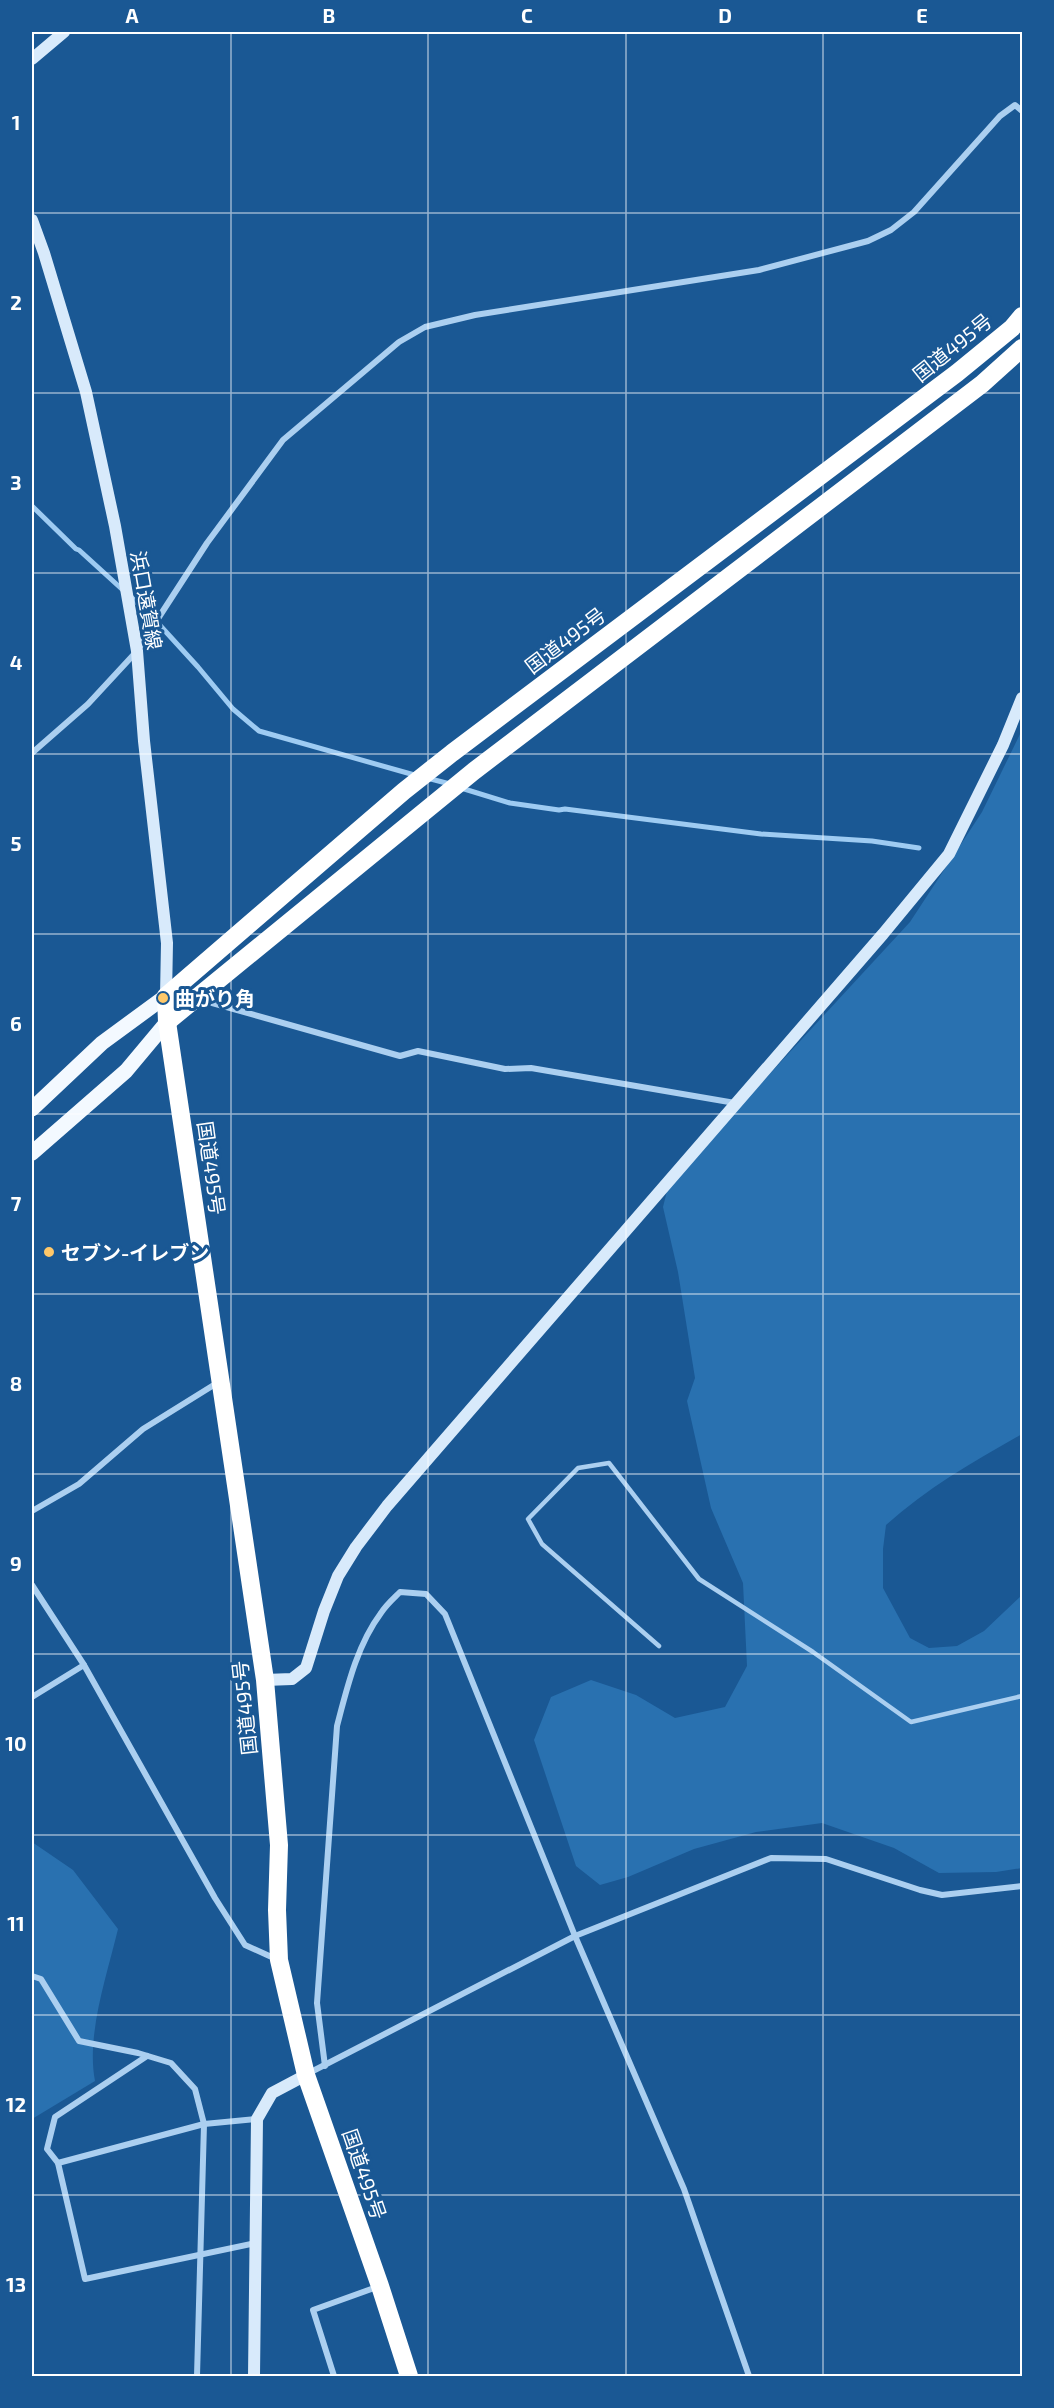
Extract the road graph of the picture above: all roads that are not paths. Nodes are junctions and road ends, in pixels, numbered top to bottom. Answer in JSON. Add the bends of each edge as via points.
{"nodes":[{"id":1,"x":64,"y":32,"type":"edge"},
{"id":2,"x":32,"y":59,"type":"edge"},
{"id":3,"x":1023,"y":111,"type":"edge"},
{"id":4,"x":32,"y":220,"type":"edge"},
{"id":5,"x":1023,"y":316,"type":"edge"},
{"id":6,"x":1023,"y":348,"type":"edge"},
{"id":7,"x":137,"y":651,"type":"junction"},
{"id":8,"x":1023,"y":698,"type":"edge"},
{"id":9,"x":32,"y":753,"type":"edge"},
{"id":10,"x":166,"y":996,"type":"junction"},
{"id":11,"x":196,"y":999,"type":"junction"},
{"id":12,"x":167,"y":1022,"type":"junction"},
{"id":13,"x":736,"y":1103,"type":"junction"},
{"id":14,"x":32,"y":1109,"type":"edge"},
{"id":15,"x":32,"y":1153,"type":"edge"},
{"id":16,"x":220,"y":1381,"type":"junction"},
{"id":17,"x":32,"y":1511,"type":"edge"},
{"id":18,"x":32,"y":1585,"type":"edge"},
{"id":19,"x":659,"y":1646,"type":"dead end"},
{"id":20,"x":84,"y":1665,"type":"junction"},
{"id":21,"x":265,"y":1680,"type":"junction"},
{"id":22,"x":1023,"y":1696,"type":"edge"},
{"id":23,"x":32,"y":1697,"type":"edge"},
{"id":24,"x":1023,"y":1886,"type":"edge"},
{"id":25,"x":575,"y":1936,"type":"junction"},
{"id":26,"x":279,"y":1960,"type":"junction"},
{"id":27,"x":32,"y":1976,"type":"edge"},
{"id":28,"x":147,"y":2056,"type":"junction"},
{"id":29,"x":325,"y":2066,"type":"junction"},
{"id":30,"x":306,"y":2075,"type":"junction"},
{"id":31,"x":257,"y":2119,"type":"junction"},
{"id":32,"x":204,"y":2124,"type":"junction"},
{"id":33,"x":58,"y":2163,"type":"junction"},
{"id":34,"x":256,"y":2243,"type":"junction"},
{"id":35,"x":201,"y":2256,"type":"junction"},
{"id":36,"x":380,"y":2286,"type":"junction"},
{"id":37,"x":197,"y":2376,"type":"edge"},
{"id":38,"x":254,"y":2376,"type":"edge"},
{"id":39,"x":334,"y":2376,"type":"edge"},
{"id":40,"x":409,"y":2376,"type":"edge"},
{"id":41,"x":749,"y":2376,"type":"edge"}],
"edges":[{"from":1,"to":2,"type":"street"},
{"from":3,"to":7,"type":"street","via":[[1015,105],[1000,116],[914,212],[891,230],[867,241],[759,270],[475,315],[425,327],[399,342],[284,440],[207,543]]},
{"from":4,"to":7,"type":"street","name":"浜口遠賀線","via":[[86,392]]},
{"from":5,"to":10,"type":"highway","name":"国道495号","via":[[957,373],[404,791]]},
{"from":6,"to":11,"type":"highway","via":[[474,771]]},
{"from":7,"to":9,"type":"street","via":[[88,704]]},
{"from":7,"to":10,"type":"street","name":"浜口遠賀線","via":[[166,943]]},
{"from":8,"to":13,"type":"street","via":[[949,854]]},
{"from":10,"to":12,"type":"highway","name":"国道495号"},
{"from":10,"to":14,"type":"main road","via":[[102,1043]]},
{"from":11,"to":12,"type":"highway"},
{"from":11,"to":13,"type":"street","via":[[400,1056],[418,1051],[505,1069],[531,1068]]},
{"from":12,"to":15,"type":"main road","via":[[126,1071]]},
{"from":12,"to":16,"type":"highway","name":"国道495号"},
{"from":13,"to":21,"type":"street","via":[[356,1547],[338,1576],[306,1668],[292,1679]]},
{"from":16,"to":17,"type":"street","via":[[143,1429],[79,1484]]},
{"from":16,"to":21,"type":"highway","name":"国道495号"},
{"from":18,"to":20,"type":"street"},
{"from":19,"to":22,"type":"lane","via":[[542,1544],[528,1519],[578,1468],[609,1463],[699,1579],[813,1652],[911,1722]]},
{"from":20,"to":23,"type":"street"},
{"from":20,"to":26,"type":"street","via":[[245,1945]]},
{"from":21,"to":26,"type":"highway","name":"国道495号","via":[[279,1845]]},
{"from":24,"to":25,"type":"street","via":[[942,1895],[826,1859],[771,1858]]},
{"from":25,"to":29,"type":"street"},
{"from":25,"to":29,"type":"street","via":[[445,1614],[426,1594],[400,1592],[380,1613],[365,1642],[337,1726],[317,2003]]},
{"from":25,"to":41,"type":"street","via":[[684,2189]]},
{"from":26,"to":30,"type":"highway","name":"国道495号"},
{"from":27,"to":28,"type":"street","via":[[41,1979],[79,2041]]},
{"from":28,"to":32,"type":"street","via":[[171,2063],[195,2089]]},
{"from":28,"to":33,"type":"street","via":[[55,2117],[47,2149]]},
{"from":29,"to":30,"type":"street"},
{"from":30,"to":31,"type":"street","via":[[272,2093]]},
{"from":30,"to":36,"type":"highway","name":"国道495号"},
{"from":31,"to":32,"type":"street"},
{"from":31,"to":34,"type":"street"},
{"from":32,"to":33,"type":"street"},
{"from":32,"to":35,"type":"street"},
{"from":33,"to":35,"type":"street","via":[[85,2279]]},
{"from":34,"to":35,"type":"street"},
{"from":34,"to":38,"type":"street"},
{"from":35,"to":37,"type":"street"},
{"from":36,"to":39,"type":"street","via":[[313,2310]]},
{"from":36,"to":40,"type":"highway","name":"国道495号"}]}
